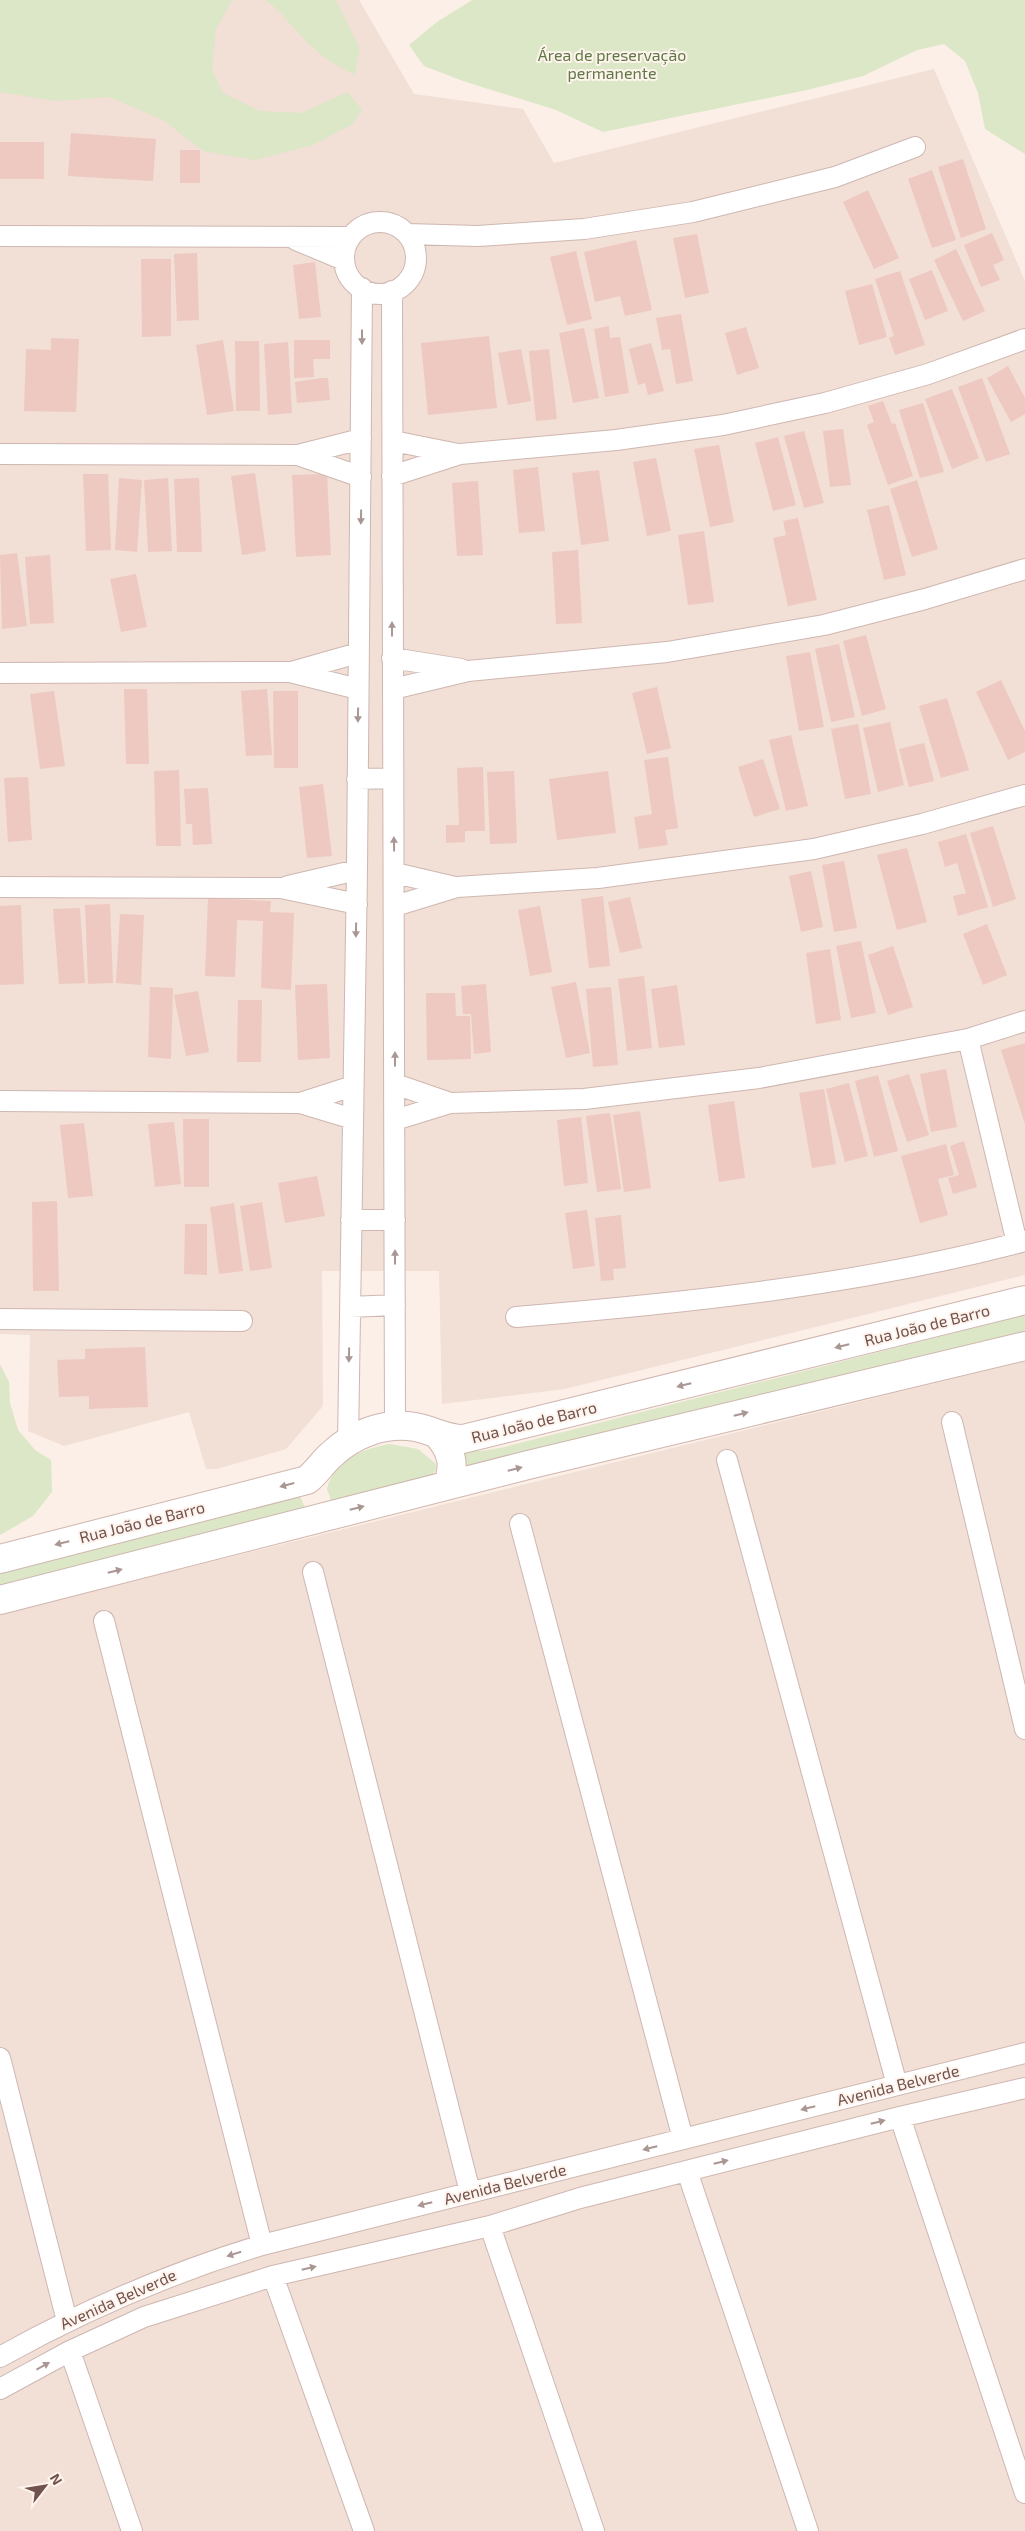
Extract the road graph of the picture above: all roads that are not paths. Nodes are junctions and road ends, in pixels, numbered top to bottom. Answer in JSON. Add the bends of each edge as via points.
{"nodes":[{"id":1,"x":916,"y":147,"type":"dead end"},
{"id":2,"x":408,"y":234,"type":"junction"},
{"id":3,"x":0,"y":236,"type":"edge"},
{"id":4,"x":285,"y":236,"type":"junction"},
{"id":5,"x":478,"y":236,"type":"junction"},
{"id":6,"x":351,"y":237,"type":"junction"},
{"id":7,"x":416,"y":254,"type":"junction"},
{"id":8,"x":344,"y":260,"type":"junction"},
{"id":9,"x":362,"y":288,"type":"junction"},
{"id":10,"x":392,"y":292,"type":"junction"},
{"id":11,"x":1025,"y":339,"type":"edge"},
{"id":12,"x":361,"y":439,"type":"junction"},
{"id":13,"x":393,"y":441,"type":"junction"},
{"id":14,"x":0,"y":454,"type":"edge"},
{"id":15,"x":460,"y":454,"type":"junction"},
{"id":16,"x":298,"y":455,"type":"junction"},
{"id":17,"x":392,"y":476,"type":"junction"},
{"id":18,"x":361,"y":477,"type":"junction"},
{"id":19,"x":1025,"y":569,"type":"edge"},
{"id":20,"x":358,"y":653,"type":"junction"},
{"id":21,"x":392,"y":658,"type":"junction"},
{"id":22,"x":468,"y":671,"type":"junction"},
{"id":23,"x":290,"y":672,"type":"junction"},
{"id":24,"x":0,"y":673,"type":"edge"},
{"id":25,"x":358,"y":689,"type":"junction"},
{"id":26,"x":393,"y":689,"type":"junction"},
{"id":27,"x":393,"y":778,"type":"junction"},
{"id":28,"x":356,"y":779,"type":"junction"},
{"id":29,"x":1025,"y":795,"type":"edge"},
{"id":30,"x":357,"y":870,"type":"junction"},
{"id":31,"x":395,"y":873,"type":"junction"},
{"id":32,"x":0,"y":887,"type":"edge"},
{"id":33,"x":457,"y":887,"type":"junction"},
{"id":34,"x":281,"y":888,"type":"junction"},
{"id":35,"x":356,"y":904,"type":"junction"},
{"id":36,"x":395,"y":906,"type":"junction"},
{"id":37,"x":1025,"y":1021,"type":"edge"},
{"id":38,"x":968,"y":1039,"type":"junction"},
{"id":39,"x":395,"y":1084,"type":"junction"},
{"id":40,"x":353,"y":1086,"type":"junction"},
{"id":41,"x":0,"y":1101,"type":"edge"},
{"id":42,"x":300,"y":1103,"type":"junction"},
{"id":43,"x":450,"y":1104,"type":"junction"},
{"id":44,"x":353,"y":1119,"type":"junction"},
{"id":45,"x":395,"y":1120,"type":"junction"},
{"id":46,"x":351,"y":1220,"type":"junction"},
{"id":47,"x":395,"y":1220,"type":"junction"},
{"id":48,"x":1021,"y":1242,"type":"edge"},
{"id":49,"x":1025,"y":1300,"type":"edge"},
{"id":50,"x":395,"y":1305,"type":"junction"},
{"id":51,"x":350,"y":1307,"type":"junction"},
{"id":52,"x":516,"y":1316,"type":"dead end"},
{"id":53,"x":0,"y":1319,"type":"edge"},
{"id":54,"x":242,"y":1321,"type":"dead end"},
{"id":55,"x":1025,"y":1346,"type":"edge"},
{"id":56,"x":952,"y":1422,"type":"dead end"},
{"id":57,"x":395,"y":1426,"type":"junction"},
{"id":58,"x":438,"y":1435,"type":"junction"},
{"id":59,"x":348,"y":1442,"type":"junction"},
{"id":60,"x":727,"y":1460,"type":"dead end"},
{"id":61,"x":318,"y":1471,"type":"junction"},
{"id":62,"x":448,"y":1485,"type":"junction"},
{"id":63,"x":331,"y":1515,"type":"junction"},
{"id":64,"x":520,"y":1524,"type":"dead end"},
{"id":65,"x":0,"y":1559,"type":"edge"},
{"id":66,"x":313,"y":1572,"type":"dead end"},
{"id":67,"x":0,"y":1600,"type":"edge"},
{"id":68,"x":104,"y":1621,"type":"dead end"},
{"id":69,"x":1025,"y":1729,"type":"edge"},
{"id":70,"x":1025,"y":2053,"type":"edge"},
{"id":71,"x":0,"y":2058,"type":"edge"},
{"id":72,"x":958,"y":2070,"type":"junction"},
{"id":73,"x":897,"y":2085,"type":"junction"},
{"id":74,"x":1025,"y":2088,"type":"edge"},
{"id":75,"x":990,"y":2095,"type":"junction"},
{"id":76,"x":943,"y":2106,"type":"junction"},
{"id":77,"x":900,"y":2117,"type":"junction"},
{"id":78,"x":683,"y":2139,"type":"junction"},
{"id":79,"x":618,"y":2156,"type":"junction"},
{"id":80,"x":687,"y":2171,"type":"junction"},
{"id":81,"x":548,"y":2175,"type":"junction"},
{"id":82,"x":470,"y":2192,"type":"junction"},
{"id":83,"x":580,"y":2198,"type":"junction"},
{"id":84,"x":525,"y":2215,"type":"junction"},
{"id":85,"x":490,"y":2226,"type":"junction"},
{"id":86,"x":262,"y":2245,"type":"junction"},
{"id":87,"x":208,"y":2261,"type":"junction"},
{"id":88,"x":273,"y":2276,"type":"junction"},
{"id":89,"x":146,"y":2285,"type":"junction"},
{"id":90,"x":176,"y":2306,"type":"junction"},
{"id":91,"x":67,"y":2321,"type":"junction"},
{"id":92,"x":113,"y":2331,"type":"junction"},
{"id":93,"x":70,"y":2351,"type":"junction"},
{"id":94,"x":0,"y":2356,"type":"edge"},
{"id":95,"x":0,"y":2390,"type":"edge"},
{"id":96,"x":1025,"y":2493,"type":"edge"},
{"id":97,"x":132,"y":2531,"type":"edge"},
{"id":98,"x":364,"y":2531,"type":"edge"},
{"id":99,"x":594,"y":2531,"type":"edge"},
{"id":100,"x":808,"y":2531,"type":"edge"}],
"edges":[{"from":1,"to":5,"type":"street","via":[[835,177],[693,212],[584,229]]},
{"from":2,"to":5,"type":"street"},
{"from":2,"to":6,"type":"street","via":[[392,224],[374,222],[357,230]]},
{"from":2,"to":7,"type":"street"},
{"from":3,"to":4,"type":"street"},
{"from":4,"to":6,"type":"street"},
{"from":4,"to":8,"type":"street"},
{"from":5,"to":7,"type":"street"},
{"from":6,"to":8,"type":"street"},
{"from":7,"to":10,"type":"street","via":[[416,266],[411,276]]},
{"from":8,"to":9,"type":"street","via":[[350,276]]},
{"from":9,"to":10,"type":"street","via":[[377,293]]},
{"from":9,"to":12,"type":"street","one_way":true},
{"from":10,"to":13,"type":"street"},
{"from":11,"to":15,"type":"street","via":[[928,374],[825,403],[723,425],[616,440]]},
{"from":12,"to":16,"type":"street"},
{"from":12,"to":18,"type":"street"},
{"from":13,"to":15,"type":"street"},
{"from":13,"to":17,"type":"street"},
{"from":14,"to":16,"type":"street"},
{"from":15,"to":17,"type":"street"},
{"from":16,"to":18,"type":"street"},
{"from":21,"to":17,"type":"street","one_way":true},
{"from":18,"to":20,"type":"street","one_way":true},
{"from":19,"to":22,"type":"street","via":[[824,625],[667,652]]},
{"from":20,"to":23,"type":"street"},
{"from":20,"to":25,"type":"street"},
{"from":21,"to":22,"type":"street"},
{"from":21,"to":26,"type":"street"},
{"from":22,"to":26,"type":"street"},
{"from":23,"to":24,"type":"street"},
{"from":23,"to":25,"type":"street"},
{"from":25,"to":28,"type":"street","one_way":true},
{"from":26,"to":27,"type":"street"},
{"from":27,"to":28,"type":"street"},
{"from":31,"to":27,"type":"street","one_way":true},
{"from":28,"to":30,"type":"street"},
{"from":29,"to":33,"type":"street","via":[[922,824],[814,849],[598,878]]},
{"from":30,"to":34,"type":"street"},
{"from":30,"to":35,"type":"street"},
{"from":31,"to":33,"type":"street"},
{"from":31,"to":36,"type":"street"},
{"from":32,"to":34,"type":"street"},
{"from":33,"to":36,"type":"street"},
{"from":34,"to":35,"type":"street"},
{"from":35,"to":40,"type":"street","one_way":true},
{"from":39,"to":36,"type":"street","one_way":true},
{"from":37,"to":38,"type":"street"},
{"from":38,"to":43,"type":"street","via":[[759,1078],[584,1099]]},
{"from":38,"to":48,"type":"street"},
{"from":39,"to":43,"type":"street"},
{"from":39,"to":45,"type":"street"},
{"from":40,"to":42,"type":"street"},
{"from":40,"to":44,"type":"street"},
{"from":41,"to":42,"type":"street"},
{"from":42,"to":44,"type":"street"},
{"from":43,"to":45,"type":"street"},
{"from":44,"to":46,"type":"street"},
{"from":45,"to":47,"type":"street"},
{"from":46,"to":47,"type":"street"},
{"from":46,"to":51,"type":"street"},
{"from":50,"to":47,"type":"street","one_way":true},
{"from":48,"to":52,"type":"street","via":[[785,1289],[650,1306]]},
{"from":49,"to":58,"type":"street","name":"Rua João de Barro","one_way":true,"via":[[463,1439]]},
{"from":50,"to":51,"type":"street"},
{"from":50,"to":57,"type":"street"},
{"from":51,"to":59,"type":"street","one_way":true},
{"from":53,"to":54,"type":"street"},
{"from":62,"to":55,"type":"street","one_way":true},
{"from":56,"to":69,"type":"street"},
{"from":57,"to":58,"type":"street","name":"Rua João de Barro","via":[[417,1428]]},
{"from":57,"to":59,"type":"street","name":"Rua João de Barro","via":[[373,1430]]},
{"from":58,"to":62,"type":"street","via":[[452,1462]]},
{"from":59,"to":61,"type":"street","name":"Rua João de Barro"},
{"from":60,"to":73,"type":"street"},
{"from":61,"to":63,"type":"street","via":[[316,1495]]},
{"from":61,"to":65,"type":"street","name":"Rua João de Barro","one_way":true,"via":[[307,1480]]},
{"from":63,"to":62,"type":"street","one_way":true},
{"from":67,"to":63,"type":"street","one_way":true},
{"from":64,"to":78,"type":"street"},
{"from":66,"to":82,"type":"street"},
{"from":68,"to":86,"type":"street"},
{"from":70,"to":72,"type":"street","name":"Avenida Belverde"},
{"from":70,"to":75,"type":"street","via":[[1001,2071]]},
{"from":71,"to":91,"type":"street"},
{"from":72,"to":73,"type":"street","name":"Avenida Belverde"},
{"from":72,"to":76,"type":"street","via":[[964,2074],[969,2088],[964,2095]]},
{"from":73,"to":78,"type":"street","name":"Avenida Belverde","one_way":true},
{"from":74,"to":75,"type":"street","name":"Avenida Belverde"},
{"from":75,"to":76,"type":"street","name":"Avenida Belverde"},
{"from":76,"to":77,"type":"street","name":"Avenida Belverde"},
{"from":80,"to":77,"type":"street","name":"Avenida Belverde","one_way":true},
{"from":77,"to":96,"type":"street"},
{"from":78,"to":79,"type":"street","name":"Avenida Belverde","one_way":true},
{"from":79,"to":81,"type":"street","name":"Avenida Belverde"},
{"from":79,"to":83,"type":"street","via":[[592,2174]]},
{"from":80,"to":83,"type":"street","name":"Avenida Belverde"},
{"from":80,"to":100,"type":"street"},
{"from":81,"to":82,"type":"street","name":"Avenida Belverde"},
{"from":81,"to":84,"type":"street","via":[[555,2188],[552,2197]]},
{"from":82,"to":86,"type":"street","name":"Avenida Belverde","one_way":true},
{"from":83,"to":84,"type":"street","name":"Avenida Belverde"},
{"from":84,"to":85,"type":"street","name":"Avenida Belverde"},
{"from":88,"to":85,"type":"street","name":"Avenida Belverde","one_way":true},
{"from":85,"to":99,"type":"street"},
{"from":86,"to":87,"type":"street","name":"Avenida Belverde","one_way":true},
{"from":87,"to":89,"type":"street","name":"Avenida Belverde"},
{"from":87,"to":90,"type":"street","via":[[188,2280]]},
{"from":88,"to":90,"type":"street","name":"Avenida Belverde"},
{"from":88,"to":98,"type":"street"},
{"from":89,"to":91,"type":"street","name":"Avenida Belverde"},
{"from":89,"to":92,"type":"street","via":[[152,2296],[148,2307]]},
{"from":90,"to":92,"type":"street","name":"Avenida Belverde"},
{"from":91,"to":94,"type":"street","name":"Avenida Belverde"},
{"from":92,"to":93,"type":"street","name":"Avenida Belverde"},
{"from":95,"to":93,"type":"street","name":"Avenida Belverde","one_way":true},
{"from":93,"to":97,"type":"street"}]}
